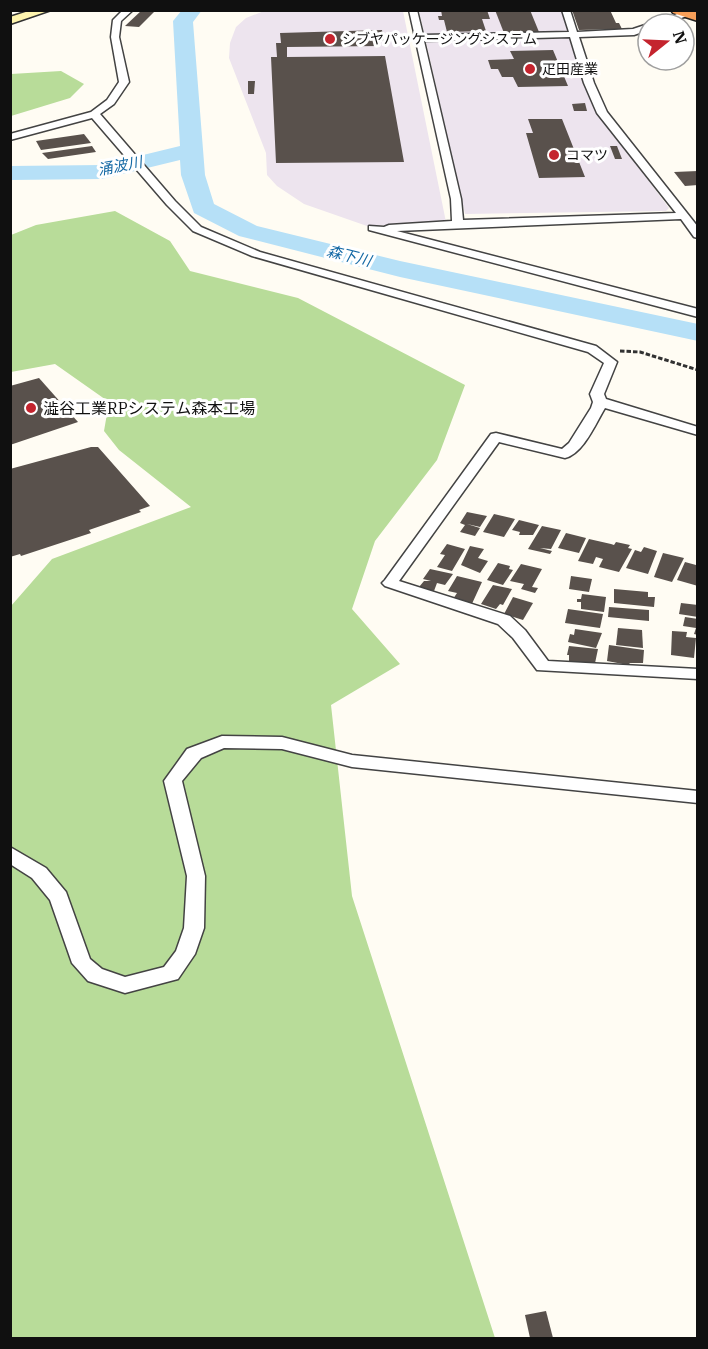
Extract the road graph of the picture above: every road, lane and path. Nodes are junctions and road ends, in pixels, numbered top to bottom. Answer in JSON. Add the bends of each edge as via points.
{"nodes":[{"id":1,"x":46,"y":10,"type":"edge"},
{"id":2,"x":129,"y":10,"type":"edge"},
{"id":3,"x":413,"y":10,"type":"edge"},
{"id":4,"x":566,"y":10,"type":"edge"},
{"id":5,"x":10,"y":21,"type":"edge"},
{"id":6,"x":636,"y":31,"type":"edge"},
{"id":7,"x":574,"y":35,"type":"junction"},
{"id":8,"x":419,"y":38,"type":"junction"},
{"id":9,"x":94,"y":114,"type":"junction"},
{"id":10,"x":10,"y":137,"type":"edge"},
{"id":11,"x":682,"y":216,"type":"junction"},
{"id":12,"x":458,"y":224,"type":"junction"},
{"id":13,"x":698,"y":235,"type":"edge"},
{"id":14,"x":698,"y":314,"type":"edge"},
{"id":15,"x":592,"y":350,"type":"junction"},
{"id":16,"x":698,"y":370,"type":"edge"},
{"id":17,"x":600,"y":402,"type":"junction"},
{"id":18,"x":698,"y":431,"type":"edge"},
{"id":19,"x":698,"y":674,"type":"edge"},
{"id":20,"x":698,"y":797,"type":"edge"},
{"id":21,"x":10,"y":854,"type":"edge"}],
"edges":[{"from":1,"to":5,"type":"street"},
{"from":2,"to":9,"type":"street","via":[[117,20],[115,37],[124,82],[111,102]]},
{"from":3,"to":8,"type":"street"},
{"from":4,"to":7,"type":"street"},
{"from":6,"to":7,"type":"street"},
{"from":7,"to":8,"type":"street"},
{"from":7,"to":11,"type":"street","via":[[602,113]]},
{"from":8,"to":12,"type":"street","via":[[456,199]]},
{"from":9,"to":10,"type":"street"},
{"from":9,"to":15,"type":"street","via":[[197,229],[256,254]]},
{"from":11,"to":12,"type":"street"},
{"from":11,"to":13,"type":"street"},
{"from":12,"to":14,"type":"street","via":[[373,228]]},
{"from":15,"to":16,"type":"path","via":[[640,352]]},
{"from":15,"to":17,"type":"street","via":[[611,362],[597,394]]},
{"from":17,"to":18,"type":"street"},
{"from":17,"to":19,"type":"street","via":[[565,454],[496,437],[390,583],[504,620],[543,666]]},
{"from":20,"to":21,"type":"street","via":[[352,761],[282,743],[222,742],[193,753],[173,781],[196,876],[194,928],[185,954],[171,973],[125,985],[95,975],[82,963],[58,897],[39,873]]}]}
